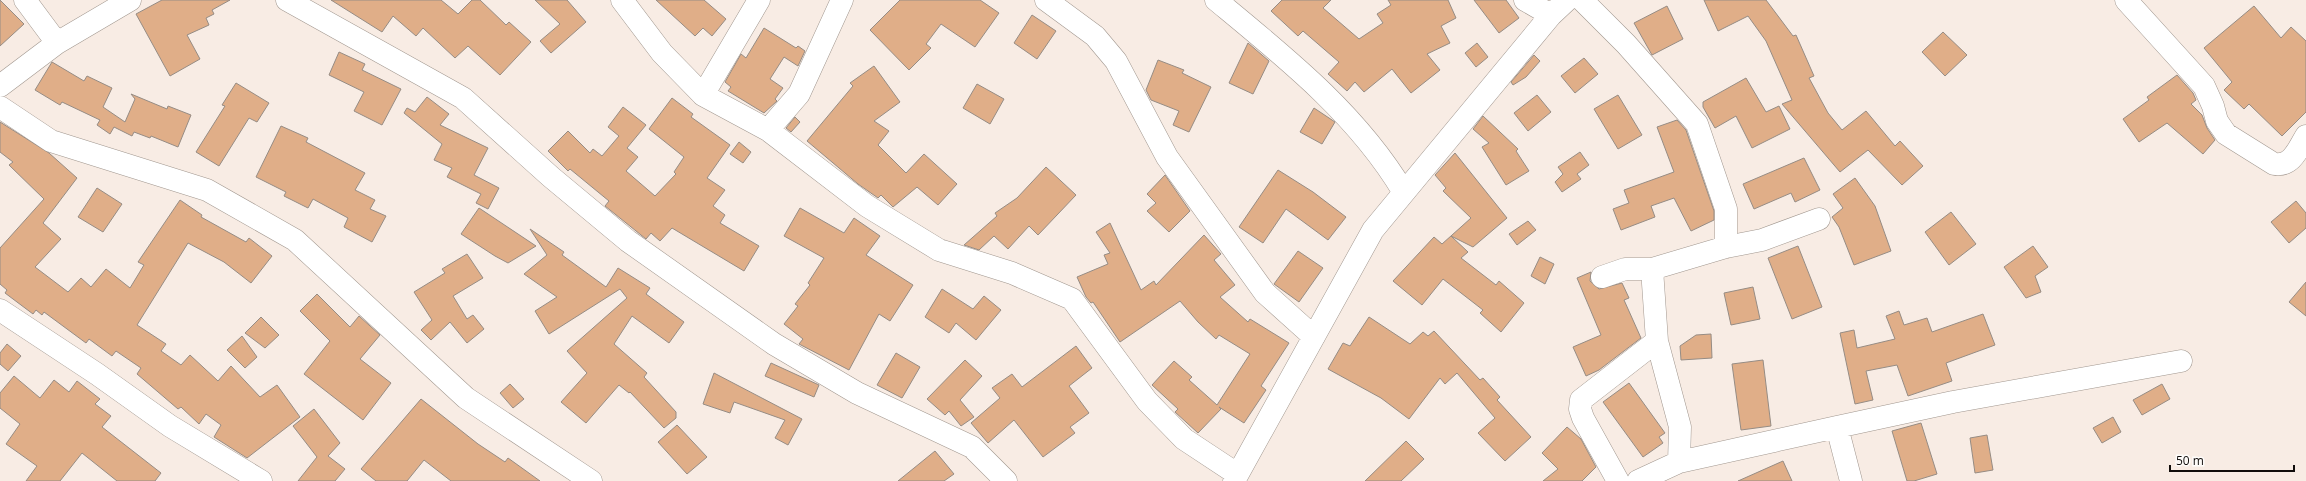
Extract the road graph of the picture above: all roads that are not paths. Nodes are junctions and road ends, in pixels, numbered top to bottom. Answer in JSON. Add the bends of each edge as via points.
{"nodes":[{"id":1,"x":25,"y":0,"type":"edge"},
{"id":2,"x":130,"y":0,"type":"edge"},
{"id":3,"x":287,"y":0,"type":"edge"},
{"id":4,"x":622,"y":0,"type":"edge"},
{"id":5,"x":760,"y":0,"type":"edge"},
{"id":6,"x":842,"y":0,"type":"edge"},
{"id":7,"x":1046,"y":0,"type":"edge"},
{"id":8,"x":1216,"y":0,"type":"edge"},
{"id":9,"x":1525,"y":0,"type":"edge"},
{"id":10,"x":1567,"y":0,"type":"edge"},
{"id":11,"x":1582,"y":0,"type":"edge"},
{"id":12,"x":2126,"y":0,"type":"edge"},
{"id":13,"x":1551,"y":15,"type":"junction"},
{"id":14,"x":57,"y":43,"type":"junction"},
{"id":15,"x":0,"y":86,"type":"edge"},
{"id":16,"x":703,"y":95,"type":"junction"},
{"id":17,"x":0,"y":107,"type":"edge"},
{"id":18,"x":768,"y":130,"type":"junction"},
{"id":19,"x":2306,"y":136,"type":"edge"},
{"id":20,"x":1403,"y":191,"type":"junction"},
{"id":21,"x":1820,"y":220,"type":"dead end"},
{"id":22,"x":1726,"y":247,"type":"junction"},
{"id":23,"x":1652,"y":269,"type":"junction"},
{"id":24,"x":1602,"y":277,"type":"dead end"},
{"id":25,"x":0,"y":310,"type":"edge"},
{"id":26,"x":1314,"y":337,"type":"junction"},
{"id":27,"x":1657,"y":341,"type":"junction"},
{"id":28,"x":2181,"y":362,"type":"dead end"},
{"id":29,"x":1837,"y":427,"type":"junction"},
{"id":30,"x":1679,"y":462,"type":"junction"},
{"id":31,"x":1235,"y":477,"type":"edge"},
{"id":32,"x":262,"y":481,"type":"edge"},
{"id":33,"x":591,"y":481,"type":"edge"},
{"id":34,"x":1006,"y":481,"type":"edge"},
{"id":35,"x":1618,"y":481,"type":"edge"},
{"id":36,"x":1638,"y":481,"type":"edge"},
{"id":37,"x":1851,"y":481,"type":"edge"}],
"edges":[{"from":1,"to":14,"type":"street"},
{"from":2,"to":14,"type":"street"},
{"from":3,"to":34,"type":"street","via":[[463,98],[551,177],[641,250],[774,344],[857,393],[972,446]]},
{"from":4,"to":16,"type":"street","via":[[662,53]]},
{"from":5,"to":16,"type":"street"},
{"from":6,"to":18,"type":"street","via":[[799,94]]},
{"from":7,"to":26,"type":"street","via":[[1095,36],[1116,61],[1167,157],[1265,292]]},
{"from":8,"to":20,"type":"street","via":[[1296,67],[1353,124],[1388,166]]},
{"from":9,"to":13,"type":"street"},
{"from":10,"to":13,"type":"street"},
{"from":11,"to":22,"type":"street","via":[[1626,44],[1697,124],[1726,209]]},
{"from":12,"to":19,"type":"street","via":[[2204,86],[2213,106],[2216,121],[2226,134],[2274,164],[2283,165],[2290,162]]},
{"from":13,"to":20,"type":"street"},
{"from":14,"to":15,"type":"street"},
{"from":16,"to":18,"type":"street"},
{"from":17,"to":33,"type":"street","via":[[51,140],[207,190],[295,240],[466,398]]},
{"from":18,"to":31,"type":"street","via":[[867,206],[939,250],[1012,273],[1072,299],[1147,401],[1184,439]]},
{"from":20,"to":26,"type":"street","via":[[1373,230]]},
{"from":21,"to":22,"type":"street","via":[[1762,240]]},
{"from":22,"to":23,"type":"street"},
{"from":23,"to":24,"type":"street","via":[[1625,269]]},
{"from":23,"to":27,"type":"street"},
{"from":25,"to":32,"type":"street","via":[[170,426]]},
{"from":26,"to":31,"type":"street"},
{"from":27,"to":30,"type":"street","via":[[1680,427]]},
{"from":27,"to":35,"type":"street","via":[[1581,400],[1583,418]]},
{"from":28,"to":29,"type":"street","via":[[1953,402]]},
{"from":29,"to":30,"type":"street"},
{"from":29,"to":37,"type":"street"},
{"from":30,"to":36,"type":"street"}]}
